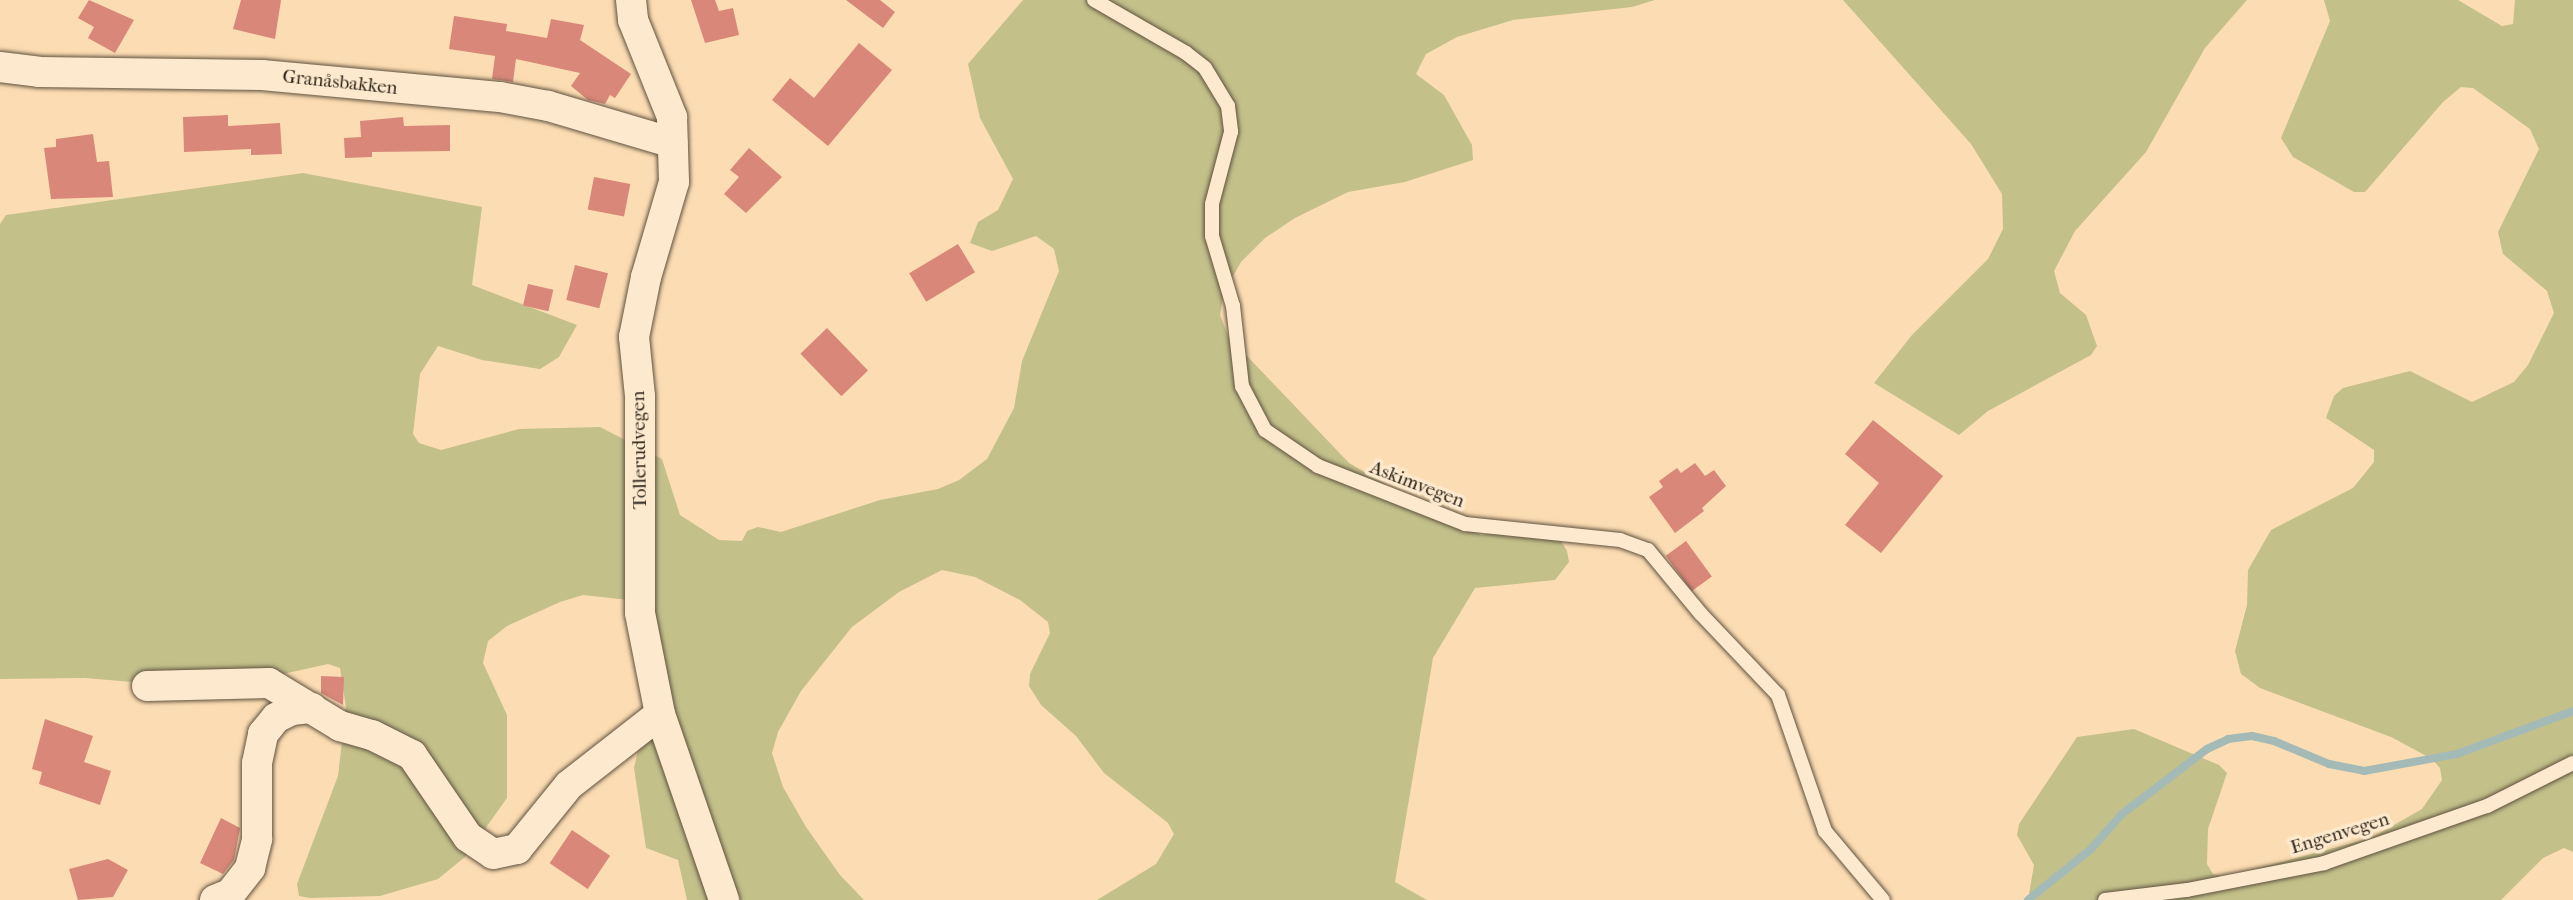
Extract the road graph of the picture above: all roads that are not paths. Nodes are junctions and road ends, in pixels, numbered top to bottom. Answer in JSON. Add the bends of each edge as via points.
{"nodes":[{"id":1,"x":631,"y":0,"type":"edge"},
{"id":2,"x":1094,"y":0,"type":"edge"},
{"id":3,"x":0,"y":67,"type":"edge"},
{"id":4,"x":673,"y":143,"type":"junction"},
{"id":5,"x":147,"y":685,"type":"dead end"},
{"id":6,"x":312,"y":708,"type":"junction"},
{"id":7,"x":660,"y":714,"type":"junction"},
{"id":8,"x":2573,"y":763,"type":"edge"},
{"id":9,"x":215,"y":900,"type":"edge"},
{"id":10,"x":724,"y":900,"type":"edge"},
{"id":11,"x":1883,"y":900,"type":"edge"},
{"id":12,"x":2105,"y":900,"type":"edge"}],
"edges":[{"from":1,"to":4,"type":"street","name":"Tollerudvegen","via":[[633,20],[672,117]]},
{"from":2,"to":11,"type":"lane","name":"Askimvegen","via":[[1205,68],[1228,106],[1231,132],[1212,204],[1212,236],[1233,306],[1242,386],[1265,430],[1318,466],[1465,524],[1620,540],[1648,550],[1778,695],[1825,831]]},
{"from":3,"to":4,"type":"street","name":"Granåsbakken","via":[[39,72],[262,75],[500,97],[548,106]]},
{"from":4,"to":7,"type":"street","name":"Tollerudvegen","via":[[674,181],[634,337],[640,396],[640,612]]},
{"from":5,"to":6,"type":"street","via":[[269,683]]},
{"from":6,"to":7,"type":"street","via":[[340,726],[372,735],[412,755],[468,837],[493,854],[517,849],[569,785]]},
{"from":6,"to":9,"type":"street","via":[[276,718],[263,734],[257,763],[257,839],[250,868],[230,894]]},
{"from":7,"to":10,"type":"street","name":"Tollerudvegen"},
{"from":8,"to":12,"type":"lane","name":"Engenvegen","via":[[2487,806],[2324,863],[2187,890]]}]}
